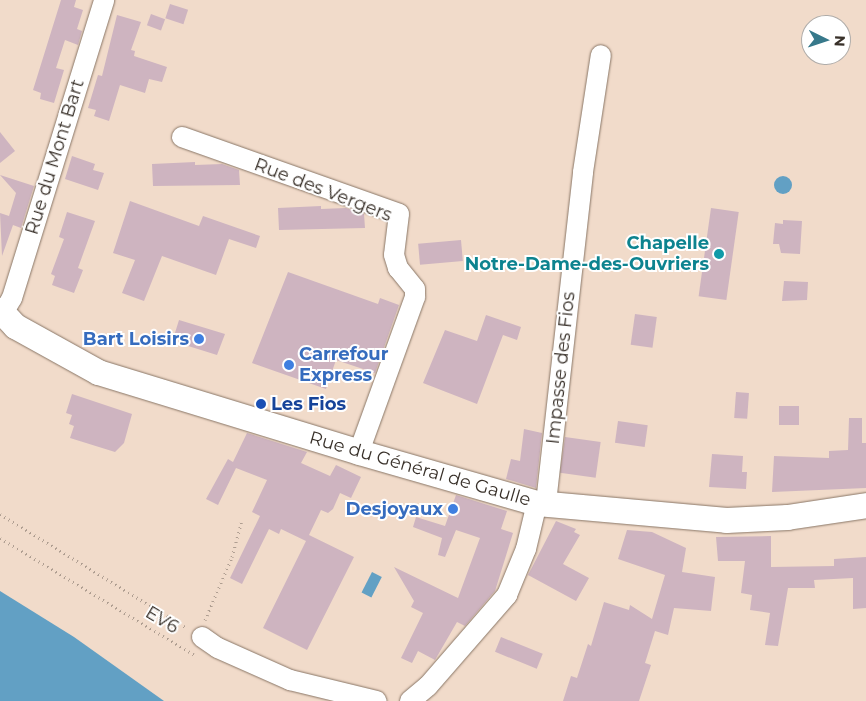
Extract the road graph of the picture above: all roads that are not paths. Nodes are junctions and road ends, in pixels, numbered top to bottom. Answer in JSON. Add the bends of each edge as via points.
{"nodes":[{"id":1,"x":104,"y":0,"type":"edge"},
{"id":2,"x":600,"y":55,"type":"dead end"},
{"id":3,"x":182,"y":137,"type":"dead end"},
{"id":4,"x":1,"y":311,"type":"edge"},
{"id":5,"x":358,"y":452,"type":"junction"},
{"id":6,"x":542,"y":503,"type":"junction"},
{"id":7,"x":866,"y":506,"type":"edge"},
{"id":8,"x":202,"y":637,"type":"road end"},
{"id":9,"x":376,"y":701,"type":"edge"},
{"id":10,"x":410,"y":701,"type":"edge"}],
"edges":[{"from":1,"to":4,"type":"street","name":"Rue du Mont Bart","via":[[12,298]]},
{"from":2,"to":6,"type":"street","name":"Impasse des Fios","via":[[582,172]]},
{"from":3,"to":5,"type":"street","name":"Rue des Vergers","via":[[399,214],[394,255],[398,268],[416,289],[415,297]]},
{"from":4,"to":5,"type":"main road","name":"Rue du Général de Gaulle","via":[[14,326],[98,372]]},
{"from":5,"to":6,"type":"main road","name":"Rue du Général de Gaulle"},
{"from":6,"to":7,"type":"main road","name":"Rue du Général de Gaulle","via":[[726,520],[787,517]]},
{"from":6,"to":10,"type":"street","name":"Impasse des Fios","via":[[507,595],[428,686]]},
{"from":8,"to":9,"type":"street","via":[[218,648],[290,680]]}]}
